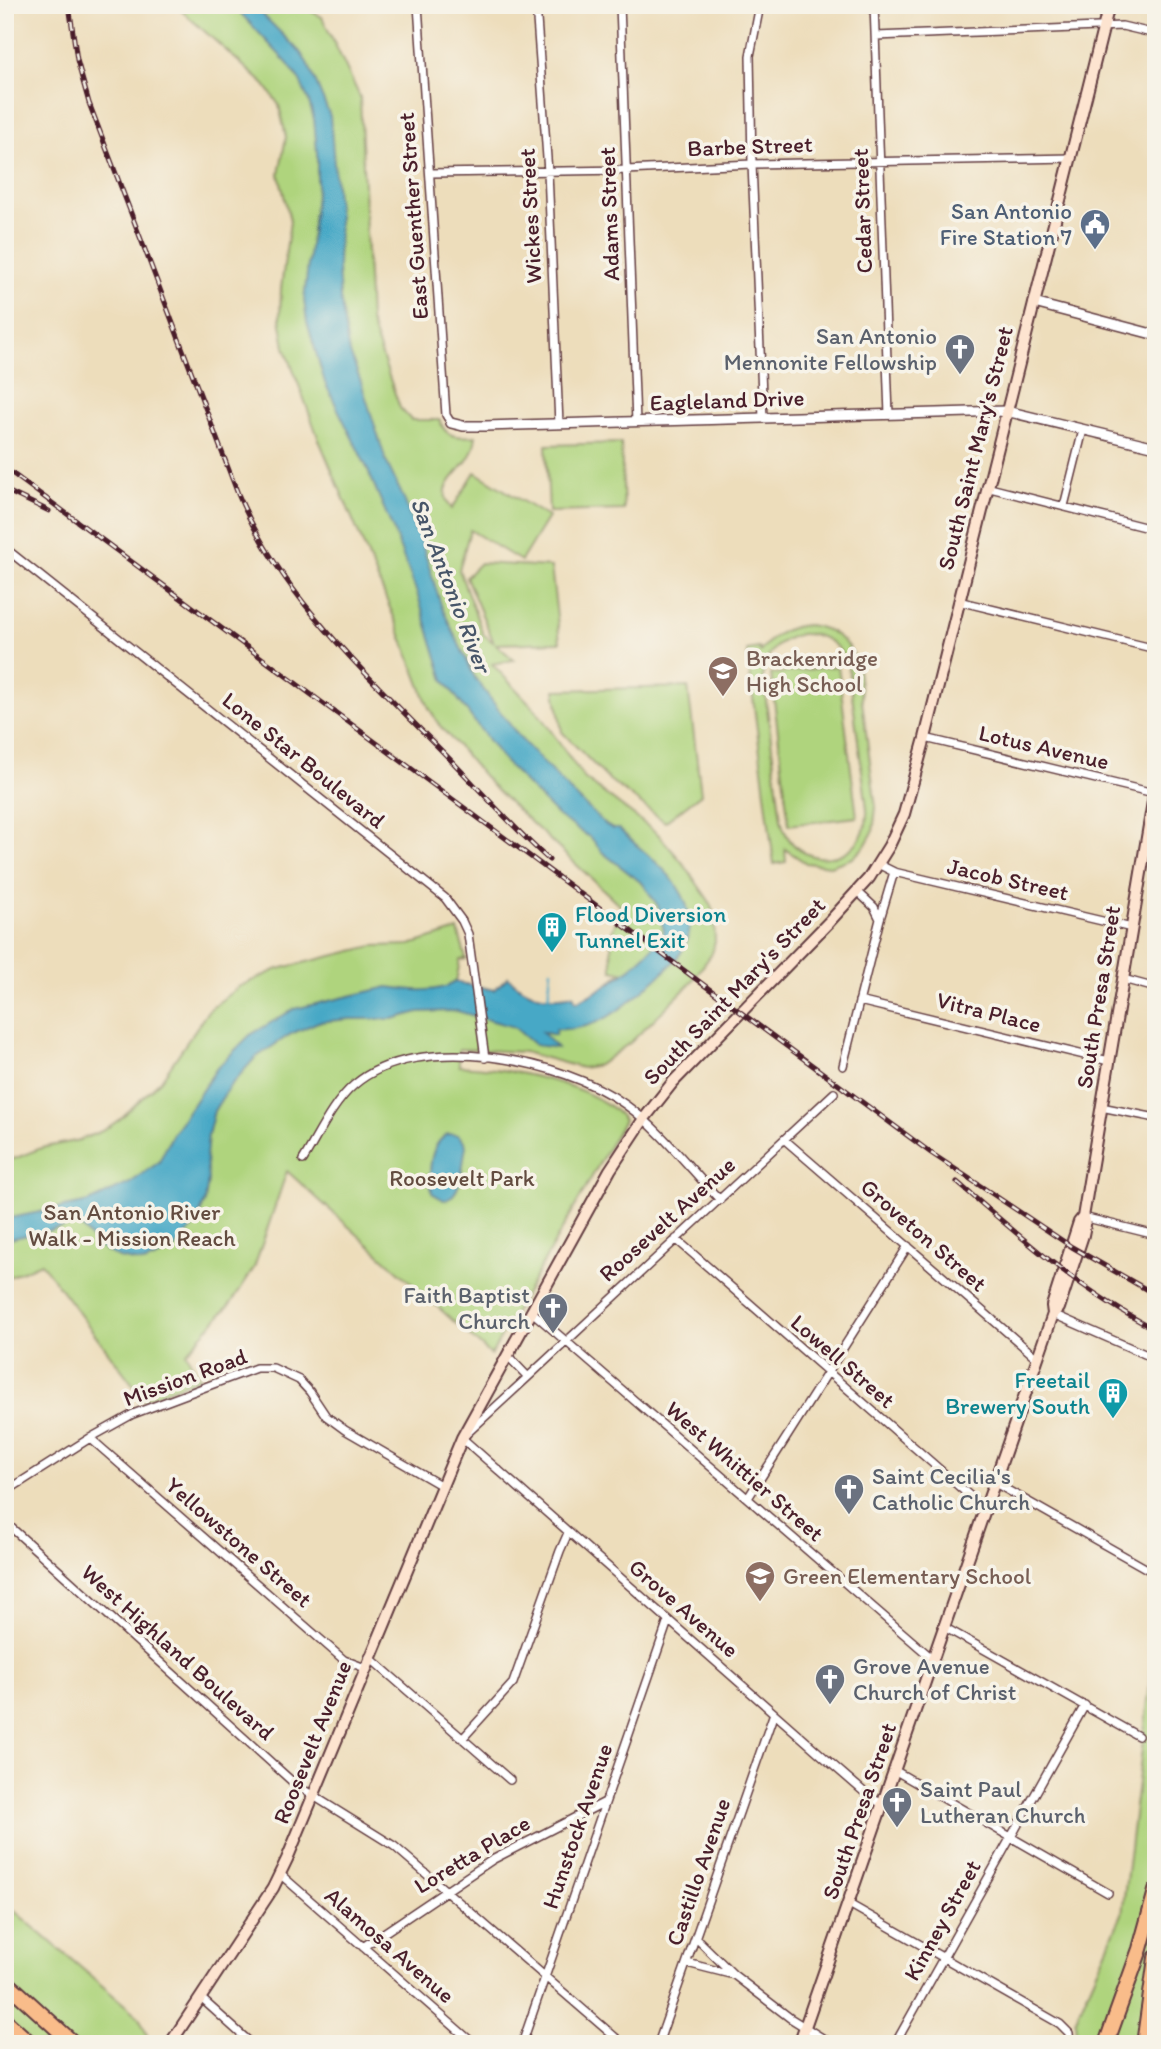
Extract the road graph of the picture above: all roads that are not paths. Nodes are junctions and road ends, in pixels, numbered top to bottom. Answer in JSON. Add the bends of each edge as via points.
{"nodes":[{"id":1,"x":418,"y":5,"type":"edge"},
{"id":2,"x":536,"y":5,"type":"edge"},
{"id":3,"x":620,"y":5,"type":"edge"},
{"id":4,"x":760,"y":5,"type":"edge"},
{"id":5,"x":874,"y":5,"type":"edge"},
{"id":6,"x":1109,"y":5,"type":"edge"},
{"id":7,"x":1103,"y":28,"type":"junction"},
{"id":8,"x":1156,"y":34,"type":"edge"},
{"id":9,"x":876,"y":36,"type":"junction"},
{"id":10,"x":1072,"y":158,"type":"junction"},
{"id":11,"x":879,"y":161,"type":"junction"},
{"id":12,"x":752,"y":164,"type":"junction"},
{"id":13,"x":626,"y":170,"type":"junction"},
{"id":14,"x":548,"y":172,"type":"junction"},
{"id":15,"x":430,"y":173,"type":"junction"},
{"id":16,"x":1034,"y":303,"type":"junction"},
{"id":17,"x":1156,"y":335,"type":"edge"},
{"id":18,"x":1006,"y":411,"type":"junction"},
{"id":19,"x":889,"y":415,"type":"junction"},
{"id":20,"x":763,"y":418,"type":"junction"},
{"id":21,"x":636,"y":422,"type":"junction"},
{"id":22,"x":450,"y":423,"type":"joint"},
{"id":23,"x":559,"y":424,"type":"junction"},
{"id":24,"x":1083,"y":430,"type":"junction"},
{"id":25,"x":1156,"y":447,"type":"edge"},
{"id":26,"x":986,"y":487,"type":"junction"},
{"id":27,"x":1156,"y":499,"type":"edge"},
{"id":28,"x":1064,"y":506,"type":"junction"},
{"id":29,"x":1152,"y":529,"type":"edge"},
{"id":30,"x":5,"y":548,"type":"edge"},
{"id":31,"x":958,"y":601,"type":"junction"},
{"id":32,"x":1156,"y":649,"type":"edge"},
{"id":33,"x":925,"y":738,"type":"junction"},
{"id":34,"x":1154,"y":795,"type":"edge"},
{"id":35,"x":878,"y":864,"type":"junction"},
{"id":36,"x":894,"y":872,"type":"junction"},
{"id":37,"x":858,"y":892,"type":"junction"},
{"id":38,"x":880,"y":919,"type":"junction"},
{"id":39,"x":1132,"y":928,"type":"junction"},
{"id":40,"x":1123,"y":979,"type":"junction"},
{"id":41,"x":1156,"y":988,"type":"edge"},
{"id":42,"x":859,"y":1000,"type":"junction"},
{"id":43,"x":485,"y":1058,"type":"junction"},
{"id":44,"x":1109,"y":1061,"type":"junction"},
{"id":45,"x":843,"y":1066,"type":"dead end"},
{"id":46,"x":834,"y":1093,"type":"dead end"},
{"id":47,"x":1101,"y":1107,"type":"junction"},
{"id":48,"x":1156,"y":1118,"type":"edge"},
{"id":49,"x":643,"y":1120,"type":"junction"},
{"id":50,"x":785,"y":1140,"type":"junction"},
{"id":51,"x":303,"y":1160,"type":"dead end"},
{"id":52,"x":720,"y":1200,"type":"junction"},
{"id":53,"x":1083,"y":1217,"type":"junction"},
{"id":54,"x":1156,"y":1235,"type":"edge"},
{"id":55,"x":676,"y":1239,"type":"junction"},
{"id":56,"x":908,"y":1246,"type":"junction"},
{"id":57,"x":531,"y":1311,"type":"junction"},
{"id":58,"x":1053,"y":1314,"type":"junction"},
{"id":59,"x":566,"y":1340,"type":"junction"},
{"id":60,"x":507,"y":1355,"type":"junction"},
{"id":61,"x":1038,"y":1359,"type":"junction"},
{"id":62,"x":1156,"y":1359,"type":"edge"},
{"id":63,"x":827,"y":1372,"type":"junction"},
{"id":64,"x":528,"y":1377,"type":"junction"},
{"id":65,"x":90,"y":1437,"type":"junction"},
{"id":66,"x":462,"y":1438,"type":"junction"},
{"id":67,"x":995,"y":1483,"type":"junction"},
{"id":68,"x":442,"y":1486,"type":"junction"},
{"id":69,"x":5,"y":1492,"type":"edge"},
{"id":70,"x":747,"y":1498,"type":"junction"},
{"id":71,"x":986,"y":1510,"type":"junction"},
{"id":72,"x":5,"y":1522,"type":"edge"},
{"id":73,"x":568,"y":1534,"type":"junction"},
{"id":74,"x":1156,"y":1574,"type":"edge"},
{"id":75,"x":668,"y":1620,"type":"junction"},
{"id":76,"x":944,"y":1627,"type":"junction"},
{"id":77,"x":933,"y":1660,"type":"junction"},
{"id":78,"x":367,"y":1663,"type":"junction"},
{"id":79,"x":1085,"y":1705,"type":"junction"},
{"id":80,"x":774,"y":1713,"type":"junction"},
{"id":81,"x":1138,"y":1736,"type":"dead end"},
{"id":82,"x":463,"y":1738,"type":"junction"},
{"id":83,"x":894,"y":1770,"type":"junction"},
{"id":84,"x":510,"y":1780,"type":"dead end"},
{"id":85,"x":312,"y":1796,"type":"junction"},
{"id":86,"x":606,"y":1802,"type":"junction"},
{"id":87,"x":883,"y":1804,"type":"junction"},
{"id":88,"x":1011,"y":1837,"type":"junction"},
{"id":89,"x":280,"y":1874,"type":"junction"},
{"id":90,"x":446,"y":1889,"type":"junction"},
{"id":91,"x":1156,"y":1891,"type":"edge"},
{"id":92,"x":1108,"y":1893,"type":"dead end"},
{"id":93,"x":849,"y":1905,"type":"junction"},
{"id":94,"x":696,"y":1938,"type":"junction"},
{"id":95,"x":363,"y":1947,"type":"junction"},
{"id":96,"x":943,"y":1958,"type":"junction"},
{"id":97,"x":1156,"y":1958,"type":"edge"},
{"id":98,"x":687,"y":1963,"type":"junction"},
{"id":99,"x":734,"y":1975,"type":"junction"},
{"id":100,"x":545,"y":1976,"type":"junction"},
{"id":101,"x":5,"y":1981,"type":"edge"},
{"id":102,"x":202,"y":1998,"type":"junction"},
{"id":103,"x":5,"y":2021,"type":"edge"},
{"id":104,"x":804,"y":2028,"type":"junction"},
{"id":105,"x":1071,"y":2041,"type":"edge"},
{"id":106,"x":31,"y":2044,"type":"edge"},
{"id":107,"x":74,"y":2044,"type":"edge"},
{"id":108,"x":170,"y":2044,"type":"edge"},
{"id":109,"x":252,"y":2044,"type":"edge"},
{"id":110,"x":474,"y":2044,"type":"edge"},
{"id":111,"x":522,"y":2044,"type":"edge"},
{"id":112,"x":623,"y":2044,"type":"edge"},
{"id":113,"x":658,"y":2044,"type":"edge"},
{"id":114,"x":799,"y":2044,"type":"edge"},
{"id":115,"x":832,"y":2044,"type":"edge"},
{"id":116,"x":895,"y":2044,"type":"edge"},
{"id":117,"x":1106,"y":2044,"type":"edge"},
{"id":118,"x":1143,"y":2044,"type":"edge"}],
"edges":[{"from":1,"to":15,"type":"street","name":"East Guenther Street"},
{"from":2,"to":14,"type":"street","name":"Wickes Street"},
{"from":3,"to":13,"type":"street","name":"Adams Street"},
{"from":4,"to":12,"type":"street","via":[[750,56]]},
{"from":5,"to":9,"type":"street","name":"Cedar Street"},
{"from":6,"to":7,"type":"main road","name":"South Saint Mary's Street"},
{"from":7,"to":8,"type":"street","via":[[1122,26]]},
{"from":7,"to":9,"type":"street"},
{"from":7,"to":10,"type":"main road","name":"South Saint Mary's Street"},
{"from":9,"to":11,"type":"street","name":"Cedar Street"},
{"from":10,"to":11,"type":"street","name":"Barbe Street"},
{"from":10,"to":16,"type":"main road","name":"South Saint Mary's Street"},
{"from":11,"to":12,"type":"street","name":"Barbe Street"},
{"from":11,"to":19,"type":"street","name":"Cedar Street"},
{"from":12,"to":13,"type":"street","name":"Barbe Street"},
{"from":12,"to":20,"type":"street"},
{"from":13,"to":14,"type":"street","name":"Barbe Street"},
{"from":13,"to":21,"type":"street","name":"Adams Street"},
{"from":14,"to":15,"type":"street","name":"Barbe Street"},
{"from":14,"to":23,"type":"street","name":"Wickes Street"},
{"from":15,"to":22,"type":"street","name":"East Guenther Street"},
{"from":16,"to":17,"type":"street"},
{"from":16,"to":18,"type":"main road","name":"South Saint Mary's Street"},
{"from":18,"to":19,"type":"street","name":"Eagleland Drive"},
{"from":18,"to":24,"type":"street","name":"Eagleland Drive"},
{"from":18,"to":26,"type":"main road","name":"South Saint Mary's Street"},
{"from":19,"to":20,"type":"street","name":"Eagleland Drive"},
{"from":20,"to":21,"type":"street","name":"Eagleland Drive"},
{"from":21,"to":23,"type":"street","name":"Eagleland Drive"},
{"from":22,"to":23,"type":"street","name":"Eagleland Drive"},
{"from":24,"to":25,"type":"street","name":"Eagleland Drive"},
{"from":24,"to":28,"type":"street"},
{"from":26,"to":28,"type":"street"},
{"from":26,"to":31,"type":"main road","name":"South Saint Mary's Street"},
{"from":27,"to":29,"type":"street"},
{"from":28,"to":29,"type":"street"},
{"from":30,"to":43,"type":"street","name":"Lone Star Boulevard","via":[[435,888],[463,921],[468,934]]},
{"from":31,"to":32,"type":"street"},
{"from":31,"to":33,"type":"main road","name":"South Saint Mary's Street"},
{"from":33,"to":34,"type":"street","name":"Lotus Avenue"},
{"from":33,"to":35,"type":"main road","name":"South Saint Mary's Street","via":[[904,814]]},
{"from":34,"to":39,"type":"main road","name":"South Presa Street"},
{"from":35,"to":36,"type":"street","name":"Jacob Street"},
{"from":35,"to":37,"type":"main road","name":"South Saint Mary's Street"},
{"from":36,"to":38,"type":"street"},
{"from":36,"to":39,"type":"street","name":"Jacob Street"},
{"from":37,"to":38,"type":"street","name":"South Saint Mary's Street"},
{"from":37,"to":49,"type":"main road","name":"South Saint Mary's Street","via":[[673,1082]]},
{"from":38,"to":42,"type":"street"},
{"from":39,"to":40,"type":"main road","name":"South Presa Street"},
{"from":40,"to":41,"type":"street"},
{"from":40,"to":44,"type":"main road","name":"South Presa Street"},
{"from":42,"to":44,"type":"street","name":"Vitra Place"},
{"from":42,"to":45,"type":"street"},
{"from":43,"to":49,"type":"street","via":[[513,1060],[569,1075],[625,1104]]},
{"from":43,"to":51,"type":"street","via":[[427,1056],[363,1077],[343,1098]]},
{"from":44,"to":47,"type":"main road","name":"South Presa Street"},
{"from":46,"to":50,"type":"street","name":"Roosevelt Avenue"},
{"from":47,"to":48,"type":"street"},
{"from":47,"to":53,"type":"main road","name":"South Presa Street"},
{"from":49,"to":52,"type":"street"},
{"from":49,"to":57,"type":"main road","name":"Roosevelt Avenue"},
{"from":50,"to":52,"type":"street","name":"Roosevelt Avenue"},
{"from":50,"to":56,"type":"street","name":"Groveton Street"},
{"from":52,"to":55,"type":"street","name":"Roosevelt Avenue"},
{"from":53,"to":54,"type":"street"},
{"from":53,"to":58,"type":"main road","name":"South Presa Street","via":[[1080,1244]]},
{"from":55,"to":59,"type":"street","name":"Roosevelt Avenue"},
{"from":55,"to":63,"type":"street","name":"Lowell Street"},
{"from":56,"to":61,"type":"street","name":"Groveton Street"},
{"from":56,"to":63,"type":"street"},
{"from":57,"to":59,"type":"street","name":"West Whittier Street"},
{"from":57,"to":60,"type":"main road","name":"Roosevelt Avenue"},
{"from":58,"to":61,"type":"main road","name":"South Presa Street"},
{"from":58,"to":62,"type":"street"},
{"from":59,"to":64,"type":"street","name":"Roosevelt Avenue"},
{"from":59,"to":70,"type":"street","name":"West Whittier Street"},
{"from":60,"to":64,"type":"street"},
{"from":60,"to":66,"type":"main road","name":"Roosevelt Avenue"},
{"from":61,"to":67,"type":"main road","name":"South Presa Street"},
{"from":63,"to":70,"type":"street"},
{"from":63,"to":71,"type":"street","name":"Lowell Street"},
{"from":64,"to":66,"type":"street","name":"Roosevelt Avenue"},
{"from":65,"to":68,"type":"street","name":"Mission Road","via":[[167,1400],[256,1368],[273,1368],[299,1380],[326,1416],[345,1430]]},
{"from":65,"to":69,"type":"street","name":"Mission Road"},
{"from":65,"to":78,"type":"street","name":"Yellowstone Street","via":[[344,1660]]},
{"from":66,"to":68,"type":"main road","name":"Roosevelt Avenue"},
{"from":66,"to":73,"type":"street","name":"Grove Avenue"},
{"from":67,"to":71,"type":"main road","name":"South Presa Street"},
{"from":67,"to":74,"type":"street"},
{"from":68,"to":78,"type":"main road","name":"Roosevelt Avenue"},
{"from":70,"to":77,"type":"street","name":"West Whittier Street"},
{"from":71,"to":76,"type":"main road","name":"South Presa Street"},
{"from":72,"to":85,"type":"street","name":"West Highland Boulevard"},
{"from":73,"to":75,"type":"street","name":"Grove Avenue"},
{"from":73,"to":82,"type":"street","via":[[513,1683]]},
{"from":75,"to":80,"type":"street","name":"Grove Avenue"},
{"from":75,"to":86,"type":"street","name":"Hunstock Avenue"},
{"from":76,"to":77,"type":"main road","name":"South Presa Street"},
{"from":76,"to":79,"type":"street"},
{"from":77,"to":83,"type":"main road","name":"South Presa Street"},
{"from":78,"to":82,"type":"street","name":"Yellowstone Street"},
{"from":78,"to":85,"type":"main road","name":"Roosevelt Avenue"},
{"from":79,"to":81,"type":"street"},
{"from":79,"to":88,"type":"street","name":"Kinney Street"},
{"from":80,"to":87,"type":"street","name":"Grove Avenue"},
{"from":80,"to":94,"type":"street","name":"Castillo Avenue"},
{"from":82,"to":84,"type":"street","name":"Yellowstone Street"},
{"from":83,"to":87,"type":"main road","name":"South Presa Street"},
{"from":83,"to":88,"type":"street"},
{"from":85,"to":89,"type":"main road","name":"Roosevelt Avenue"},
{"from":85,"to":90,"type":"street","name":"West Highland Boulevard","via":[[394,1846]]},
{"from":86,"to":90,"type":"street","name":"Loretta Place","via":[[492,1860]]},
{"from":86,"to":100,"type":"street","name":"Hunstock Avenue"},
{"from":87,"to":93,"type":"main road","name":"South Presa Street"},
{"from":88,"to":92,"type":"street"},
{"from":88,"to":96,"type":"street","name":"Kinney Street"},
{"from":89,"to":95,"type":"street","name":"Alamosa Avenue"},
{"from":89,"to":102,"type":"main road","name":"Roosevelt Avenue"},
{"from":90,"to":95,"type":"street","name":"Loretta Place"},
{"from":90,"to":100,"type":"street","name":"West Highland Boulevard"},
{"from":91,"to":117,"type":"highway"},
{"from":93,"to":96,"type":"street"},
{"from":93,"to":104,"type":"main road","name":"South Presa Street"},
{"from":94,"to":98,"type":"street","name":"Castillo Avenue"},
{"from":94,"to":99,"type":"street"},
{"from":95,"to":110,"type":"street","name":"Alamosa Avenue"},
{"from":96,"to":105,"type":"street","via":[[1060,2024]]},
{"from":96,"to":116,"type":"street","name":"Kinney Street"},
{"from":97,"to":118,"type":"highway"},
{"from":98,"to":99,"type":"street"},
{"from":98,"to":113,"type":"street","name":"Castillo Avenue"},
{"from":99,"to":104,"type":"street"},
{"from":100,"to":111,"type":"street","name":"Hunstock Avenue"},
{"from":100,"to":112,"type":"street","name":"West Highland Boulevard"},
{"from":101,"to":107,"type":"highway"},
{"from":102,"to":108,"type":"main road","name":"Roosevelt Avenue"},
{"from":102,"to":109,"type":"street"},
{"from":103,"to":106,"type":"highway"},
{"from":104,"to":114,"type":"main road","name":"South Presa Street"},
{"from":104,"to":115,"type":"street"}]}
